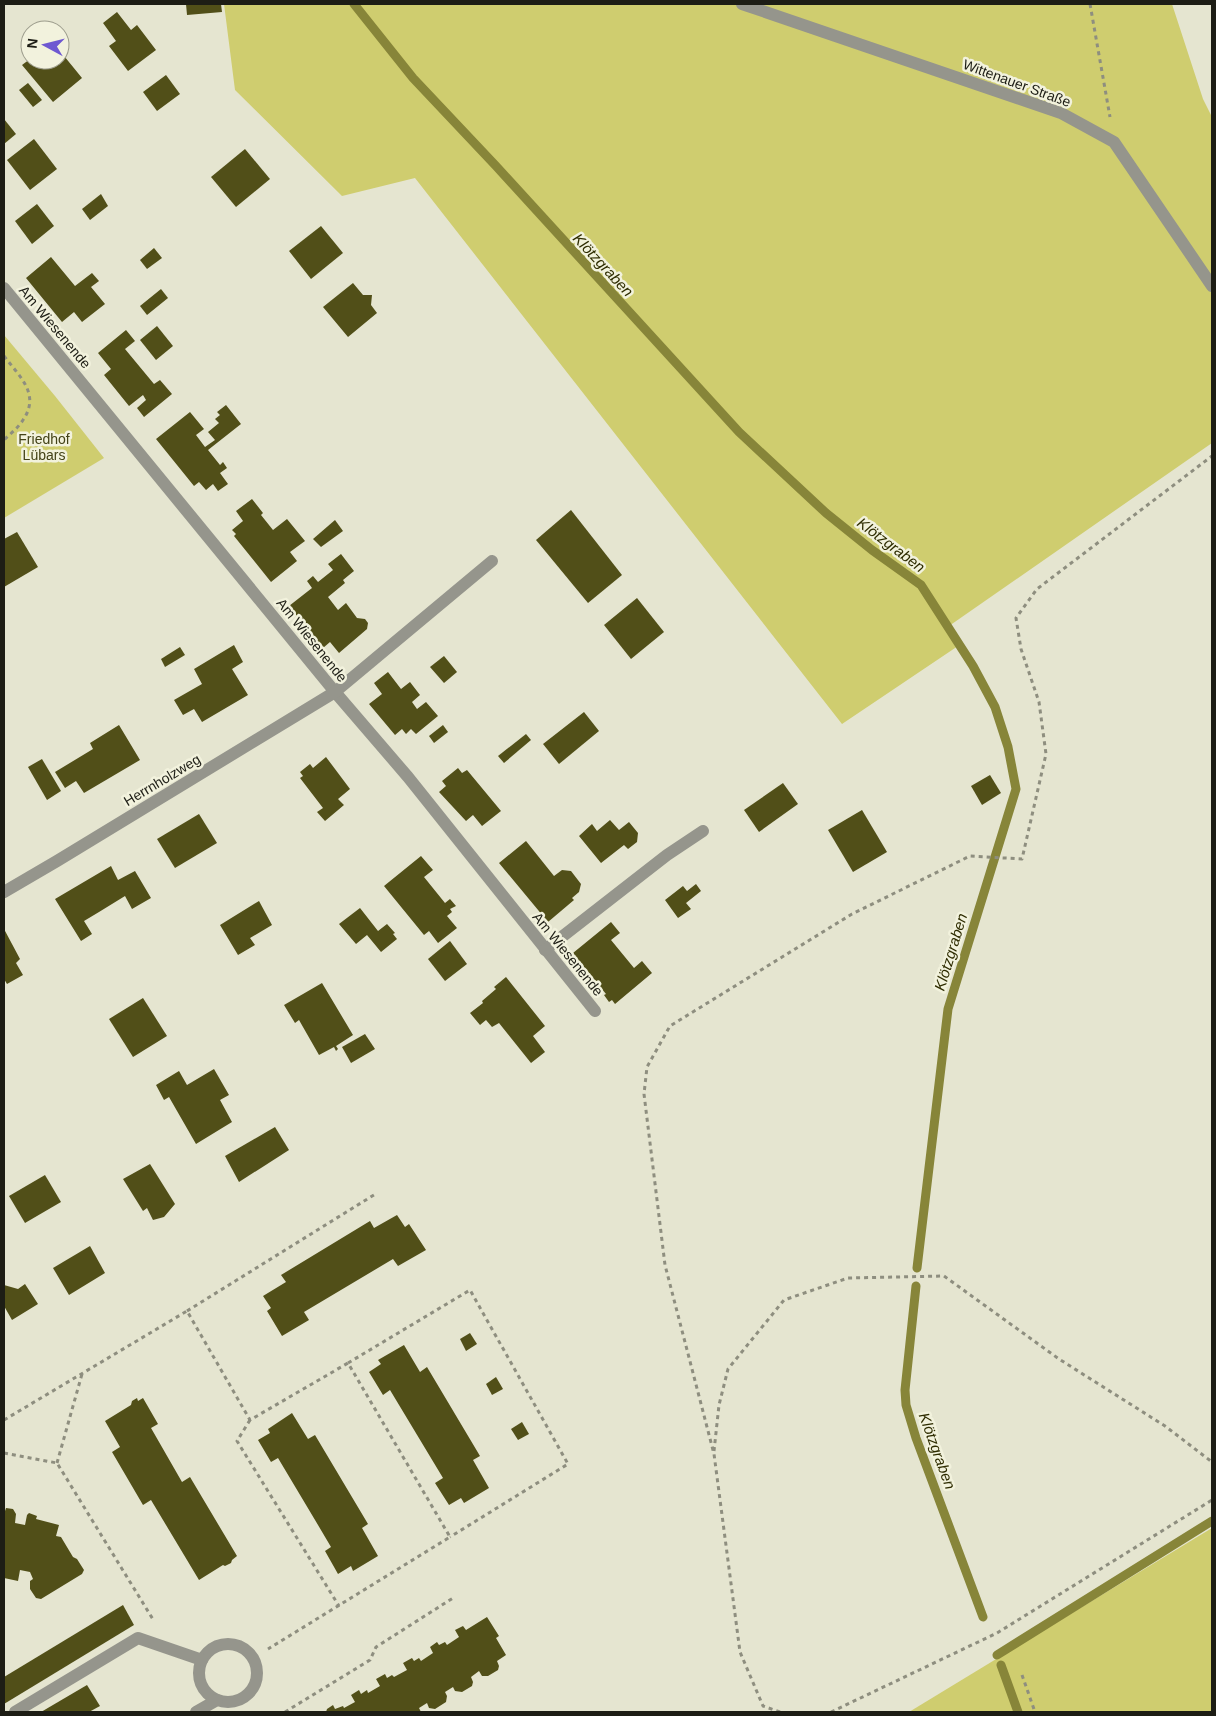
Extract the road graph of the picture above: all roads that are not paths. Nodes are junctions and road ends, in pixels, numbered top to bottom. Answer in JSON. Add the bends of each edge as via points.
{"nodes":[{"id":1,"x":742,"y":4,"type":"edge"},
{"id":2,"x":1212,"y":286,"type":"edge"},
{"id":3,"x":4,"y":288,"type":"edge"},
{"id":4,"x":492,"y":560,"type":"dead end"},
{"id":5,"x":335,"y":692,"type":"junction"},
{"id":6,"x":703,"y":831,"type":"dead end"},
{"id":7,"x":4,"y":892,"type":"edge"},
{"id":8,"x":545,"y":950,"type":"junction"},
{"id":9,"x":595,"y":1012,"type":"dead end"},
{"id":10,"x":202,"y":1660,"type":"junction"},
{"id":11,"x":217,"y":1700,"type":"junction"},
{"id":12,"x":15,"y":1712,"type":"edge"},
{"id":13,"x":196,"y":1712,"type":"edge"}],
"edges":[{"from":1,"to":2,"type":"street","name":"Wittenauer Straße","via":[[1061,113],[1114,142]]},
{"from":3,"to":5,"type":"street","name":"Am Wiesenende"},
{"from":4,"to":5,"type":"street","name":"Herrnholzweg"},
{"from":5,"to":7,"type":"street","name":"Herrnholzweg"},
{"from":5,"to":8,"type":"street","name":"Am Wiesenende","via":[[408,777]]},
{"from":6,"to":8,"type":"street"},
{"from":8,"to":9,"type":"street","name":"Am Wiesenende"},
{"from":10,"to":11,"type":"street","via":[[199,1669],[203,1687]]},
{"from":10,"to":11,"type":"street","via":[[214,1648],[231,1644],[247,1651],[256,1666],[254,1684],[243,1698],[226,1702]]},
{"from":10,"to":12,"type":"street","via":[[138,1638]]},
{"from":11,"to":13,"type":"street"}]}
